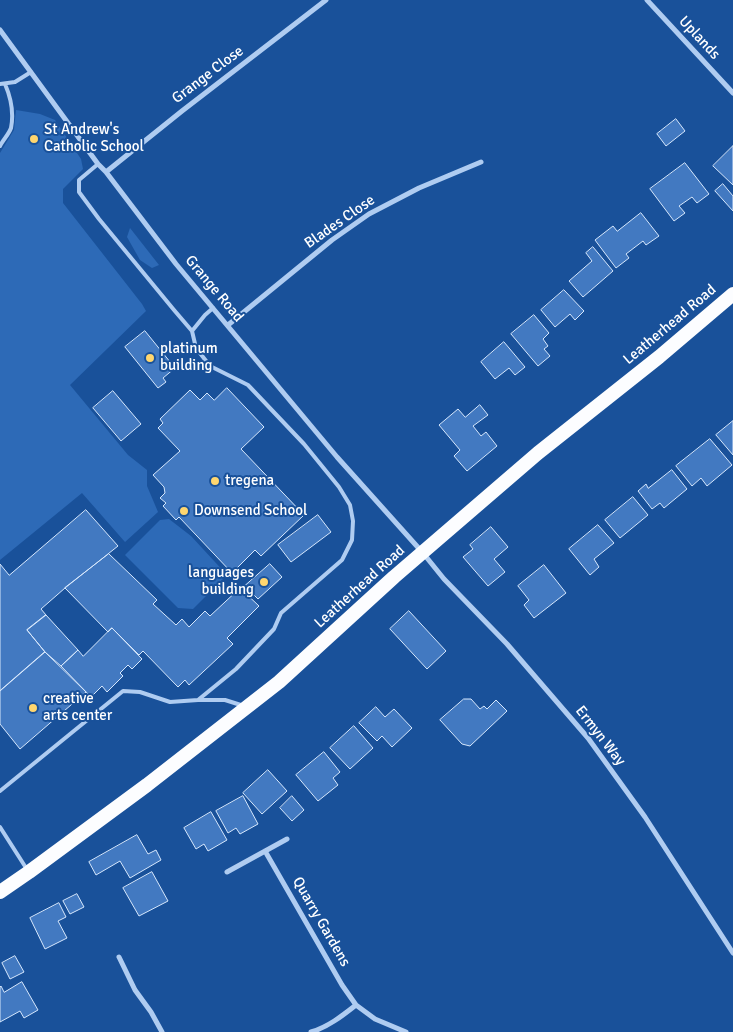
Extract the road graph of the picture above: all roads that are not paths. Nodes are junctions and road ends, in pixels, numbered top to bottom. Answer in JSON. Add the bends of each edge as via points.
{"nodes":[{"id":1,"x":326,"y":0,"type":"edge"},
{"id":2,"x":647,"y":0,"type":"edge"},
{"id":3,"x":0,"y":30,"type":"edge"},
{"id":4,"x":31,"y":72,"type":"junction"},
{"id":5,"x":0,"y":84,"type":"edge"},
{"id":6,"x":5,"y":84,"type":"junction"},
{"id":7,"x":733,"y":93,"type":"edge"},
{"id":8,"x":0,"y":146,"type":"edge"},
{"id":9,"x":481,"y":162,"type":"dead end"},
{"id":10,"x":98,"y":164,"type":"junction"},
{"id":11,"x":106,"y":172,"type":"junction"},
{"id":12,"x":733,"y":294,"type":"edge"},
{"id":13,"x":213,"y":308,"type":"junction"},
{"id":14,"x":228,"y":325,"type":"junction"},
{"id":15,"x":192,"y":331,"type":"junction"},
{"id":16,"x":423,"y":553,"type":"junction"},
{"id":17,"x":198,"y":700,"type":"junction"},
{"id":18,"x":248,"y":707,"type":"junction"},
{"id":19,"x":0,"y":791,"type":"edge"},
{"id":20,"x":0,"y":827,"type":"edge"},
{"id":21,"x":287,"y":839,"type":"dead end"},
{"id":22,"x":265,"y":851,"type":"junction"},
{"id":23,"x":29,"y":872,"type":"junction"},
{"id":24,"x":226,"y":872,"type":"dead end"},
{"id":25,"x":0,"y":892,"type":"edge"},
{"id":26,"x":731,"y":946,"type":"edge"},
{"id":27,"x":733,"y":953,"type":"edge"},
{"id":28,"x":118,"y":956,"type":"dead end"},
{"id":29,"x":356,"y":1005,"type":"junction"},
{"id":30,"x":162,"y":1032,"type":"edge"},
{"id":31,"x":311,"y":1032,"type":"edge"},
{"id":32,"x":406,"y":1032,"type":"edge"}],
"edges":[{"from":1,"to":11,"type":"street","name":"Grange Close"},
{"from":2,"to":7,"type":"street","name":"Uplands"},
{"from":3,"to":4,"type":"street","name":"Grange Road"},
{"from":4,"to":6,"type":"lane"},
{"from":4,"to":10,"type":"street","name":"Grange Road"},
{"from":5,"to":6,"type":"lane"},
{"from":6,"to":8,"type":"lane","via":[[12,112],[10,130]]},
{"from":9,"to":14,"type":"street","name":"Blades Close","via":[[419,188],[369,214]]},
{"from":10,"to":11,"type":"street","name":"Grange Road"},
{"from":10,"to":15,"type":"lane","via":[[79,180],[79,192]]},
{"from":11,"to":13,"type":"street","name":"Grange Road"},
{"from":12,"to":16,"type":"highway","name":"Leatherhead Road","via":[[538,453]]},
{"from":13,"to":14,"type":"street","name":"Grange Road"},
{"from":13,"to":15,"type":"lane"},
{"from":14,"to":16,"type":"street","name":"Grange Road","via":[[337,457]]},
{"from":15,"to":17,"type":"lane","via":[[196,348],[210,366],[248,385],[304,444],[339,487],[350,505],[353,521],[352,540],[342,560],[281,613],[274,629],[236,669]]},
{"from":16,"to":18,"type":"highway","name":"Leatherhead Road"},
{"from":16,"to":26,"type":"street","name":"Ermyn Way","via":[[588,738]]},
{"from":17,"to":18,"type":"lane","via":[[225,700]]},
{"from":17,"to":19,"type":"lane","via":[[170,702],[140,692],[123,691]]},
{"from":18,"to":23,"type":"highway","name":"Leatherhead Road"},
{"from":20,"to":23,"type":"lane"},
{"from":21,"to":22,"type":"street"},
{"from":22,"to":24,"type":"street"},
{"from":22,"to":29,"type":"street","name":"Quarry Gardens"},
{"from":23,"to":25,"type":"highway","name":"Leatherhead Road"},
{"from":26,"to":27,"type":"street","name":"Ermyn Way"},
{"from":28,"to":30,"type":"street"},
{"from":29,"to":31,"type":"street"},
{"from":29,"to":32,"type":"street","name":"Quarry Gardens","via":[[375,1019]]}]}
